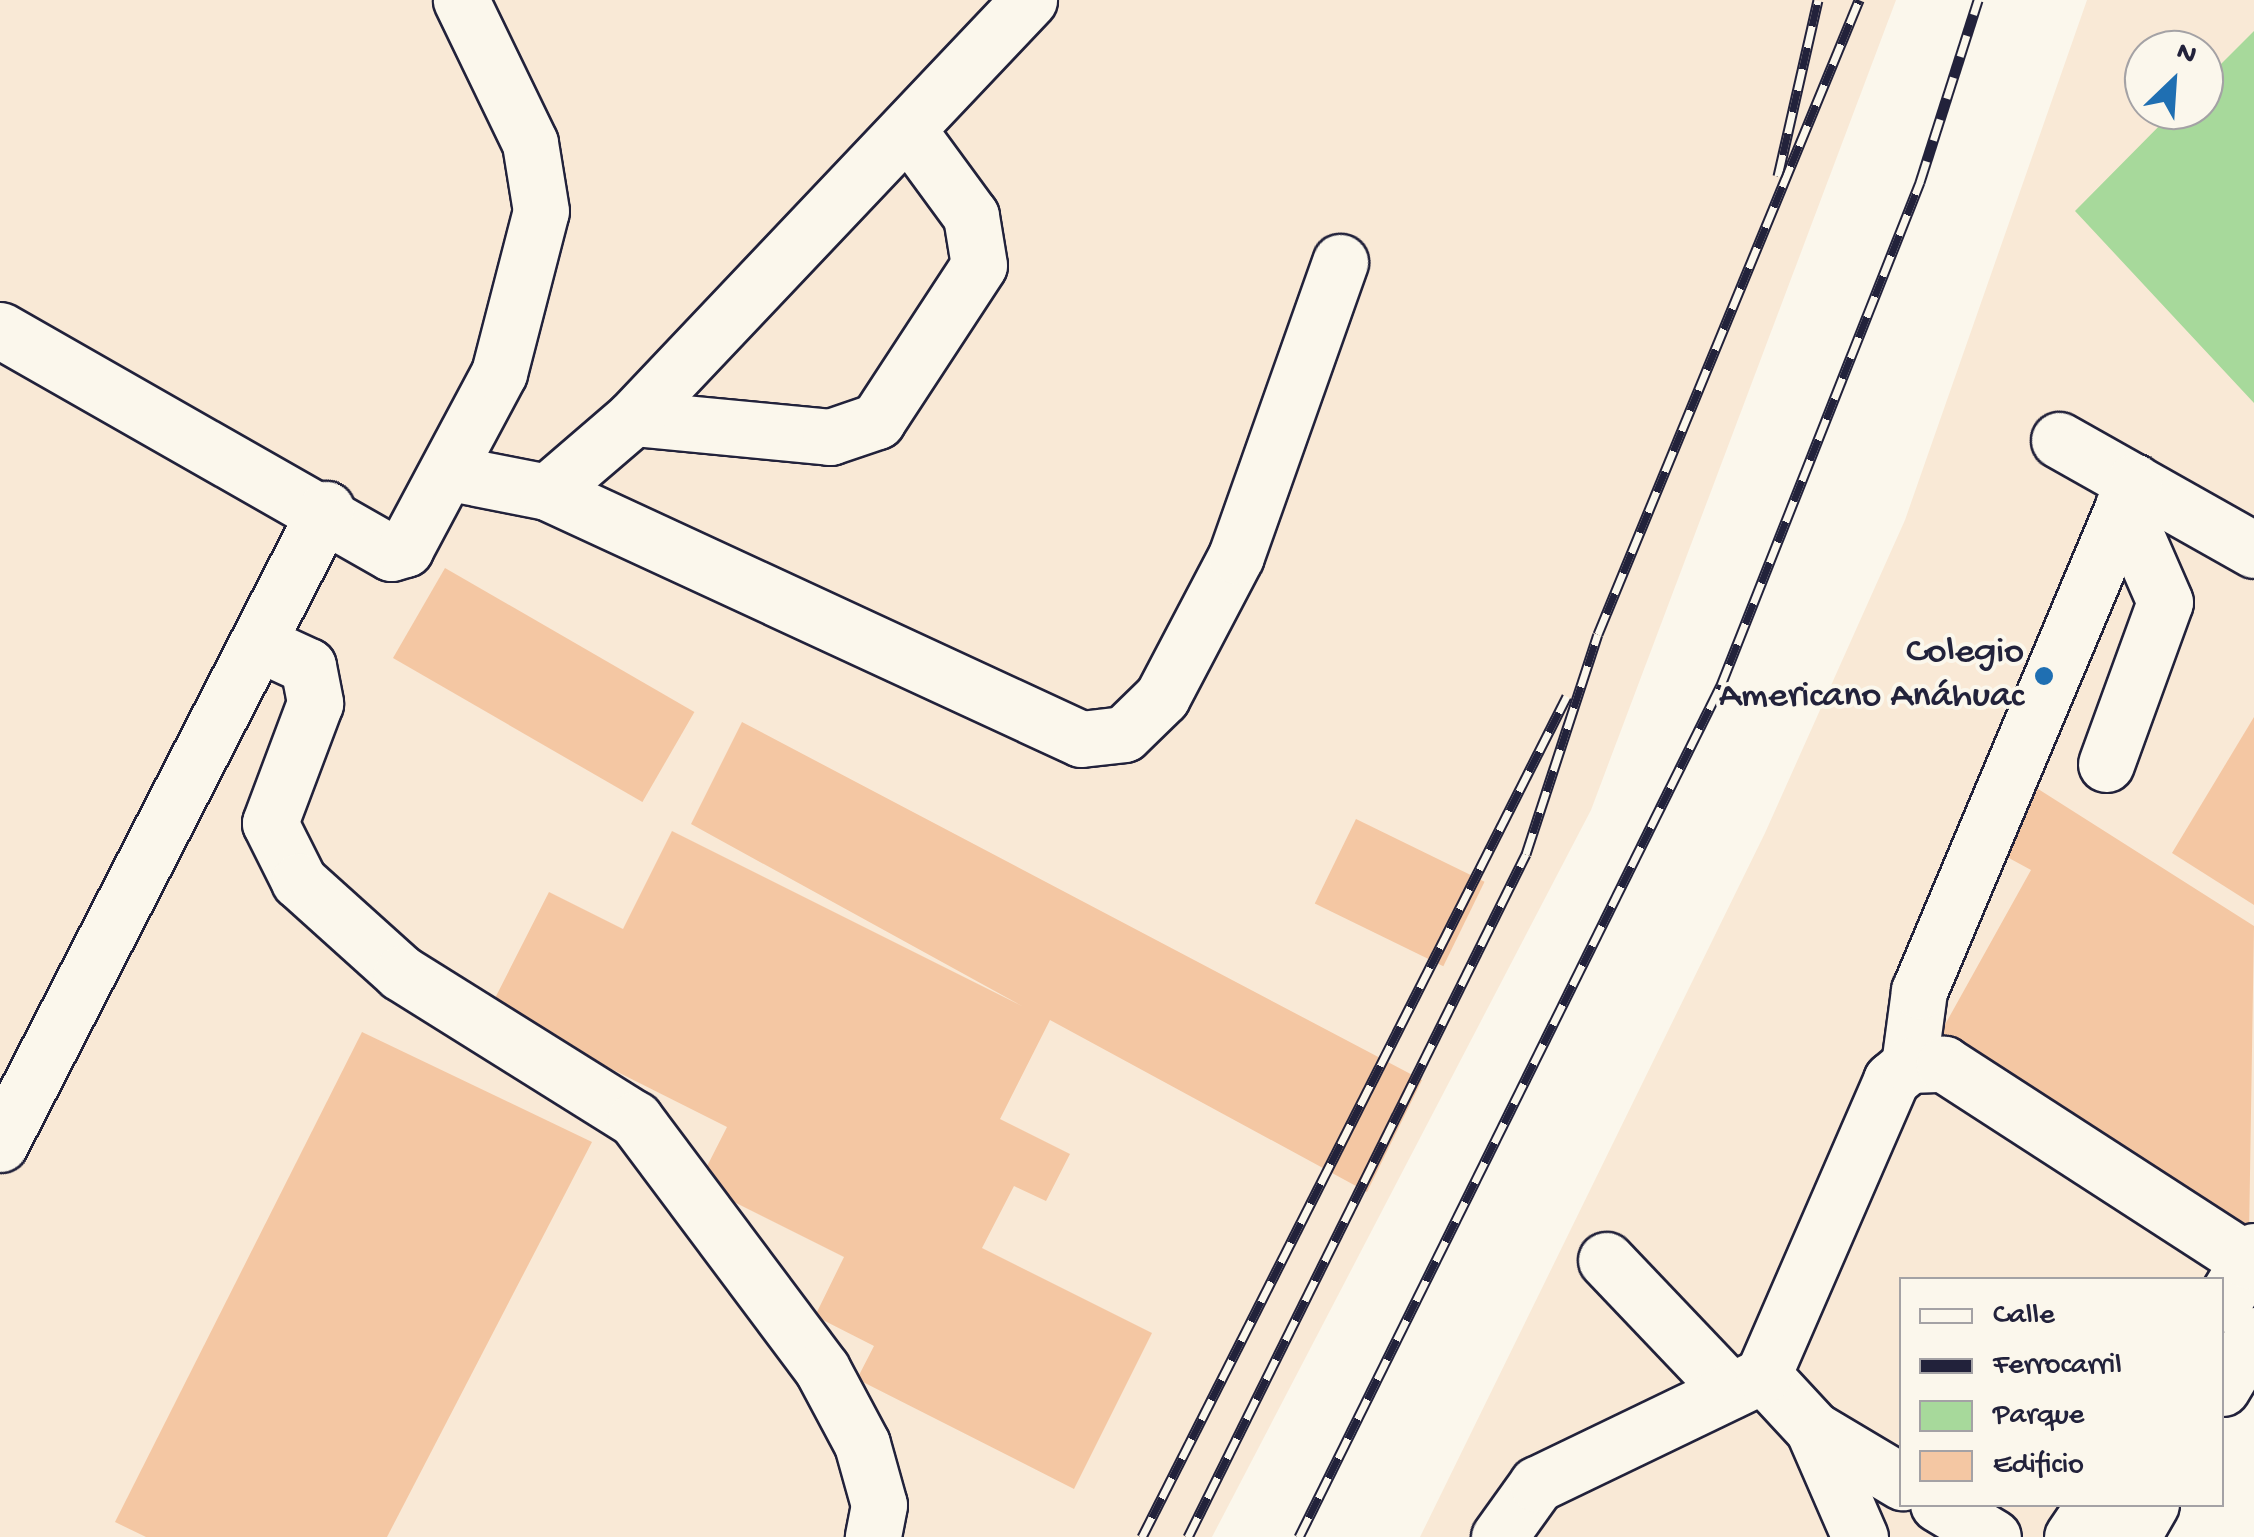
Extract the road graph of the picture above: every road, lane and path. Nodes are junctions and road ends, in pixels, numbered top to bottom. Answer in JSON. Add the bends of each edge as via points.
{"nodes":[{"id":1,"x":461,"y":0,"type":"edge"},
{"id":2,"x":1029,"y":0,"type":"edge"},
{"id":3,"x":908,"y":130,"type":"junction"},
{"id":4,"x":1340,"y":262,"type":"dead end"},
{"id":5,"x":0,"y":330,"type":"edge"},
{"id":6,"x":633,"y":418,"type":"junction"},
{"id":7,"x":2059,"y":440,"type":"dead end"},
{"id":8,"x":451,"y":473,"type":"junction"},
{"id":9,"x":547,"y":492,"type":"junction"},
{"id":10,"x":2129,"y":494,"type":"junction"},
{"id":11,"x":326,"y":508,"type":"junction"},
{"id":12,"x":2254,"y":550,"type":"edge"},
{"id":13,"x":258,"y":643,"type":"junction"},
{"id":14,"x":2106,"y":764,"type":"dead end"},
{"id":15,"x":1909,"y":1065,"type":"junction"},
{"id":16,"x":0,"y":1144,"type":"edge"},
{"id":17,"x":1606,"y":1260,"type":"dead end"},
{"id":18,"x":2241,"y":1272,"type":"edge"},
{"id":19,"x":2254,"y":1335,"type":"edge"},
{"id":20,"x":1746,"y":1382,"type":"junction"},
{"id":21,"x":2224,"y":1385,"type":"edge"},
{"id":22,"x":1813,"y":1430,"type":"junction"},
{"id":23,"x":1899,"y":1480,"type":"edge"},
{"id":24,"x":1943,"y":1507,"type":"edge"},
{"id":25,"x":2092,"y":1507,"type":"edge"},
{"id":26,"x":2150,"y":1507,"type":"edge"},
{"id":27,"x":873,"y":1537,"type":"edge"},
{"id":28,"x":1499,"y":1537,"type":"edge"},
{"id":29,"x":1860,"y":1537,"type":"edge"},
{"id":30,"x":1993,"y":1537,"type":"edge"},
{"id":31,"x":2072,"y":1537,"type":"edge"},
{"id":32,"x":2132,"y":1537,"type":"edge"}],
"edges":[{"from":1,"to":8,"type":"street","via":[[543,186],[537,252],[499,373]]},
{"from":2,"to":3,"type":"street"},
{"from":3,"to":6,"type":"street"},
{"from":3,"to":6,"type":"street","via":[[971,216],[979,264],[877,421],[830,437]]},
{"from":4,"to":9,"type":"street","via":[[1236,556],[1162,697],[1124,734],[1081,740]]},
{"from":5,"to":11,"type":"street"},
{"from":6,"to":9,"type":"street"},
{"from":7,"to":10,"type":"street"},
{"from":8,"to":9,"type":"street"},
{"from":8,"to":11,"type":"street","via":[[413,542],[397,552]]},
{"from":10,"to":12,"type":"street"},
{"from":10,"to":14,"type":"street","via":[[2164,602]]},
{"from":10,"to":15,"type":"street","via":[[1920,991]]},
{"from":11,"to":13,"type":"street"},
{"from":13,"to":16,"type":"street"},
{"from":13,"to":27,"type":"street","via":[[308,666],[315,703],[270,823],[299,880],[402,973],[635,1119],[822,1369],[862,1444],[879,1505]]},
{"from":15,"to":18,"type":"street","via":[[1944,1064]]},
{"from":15,"to":20,"type":"street","via":[[1891,1080]]},
{"from":17,"to":20,"type":"street"},
{"from":19,"to":21,"type":"street"},
{"from":20,"to":22,"type":"street"},
{"from":20,"to":28,"type":"street","via":[[1538,1484]]},
{"from":22,"to":23,"type":"street"},
{"from":22,"to":29,"type":"street"},
{"from":24,"to":30,"type":"street"},
{"from":25,"to":31,"type":"street"},
{"from":26,"to":32,"type":"street"}]}
